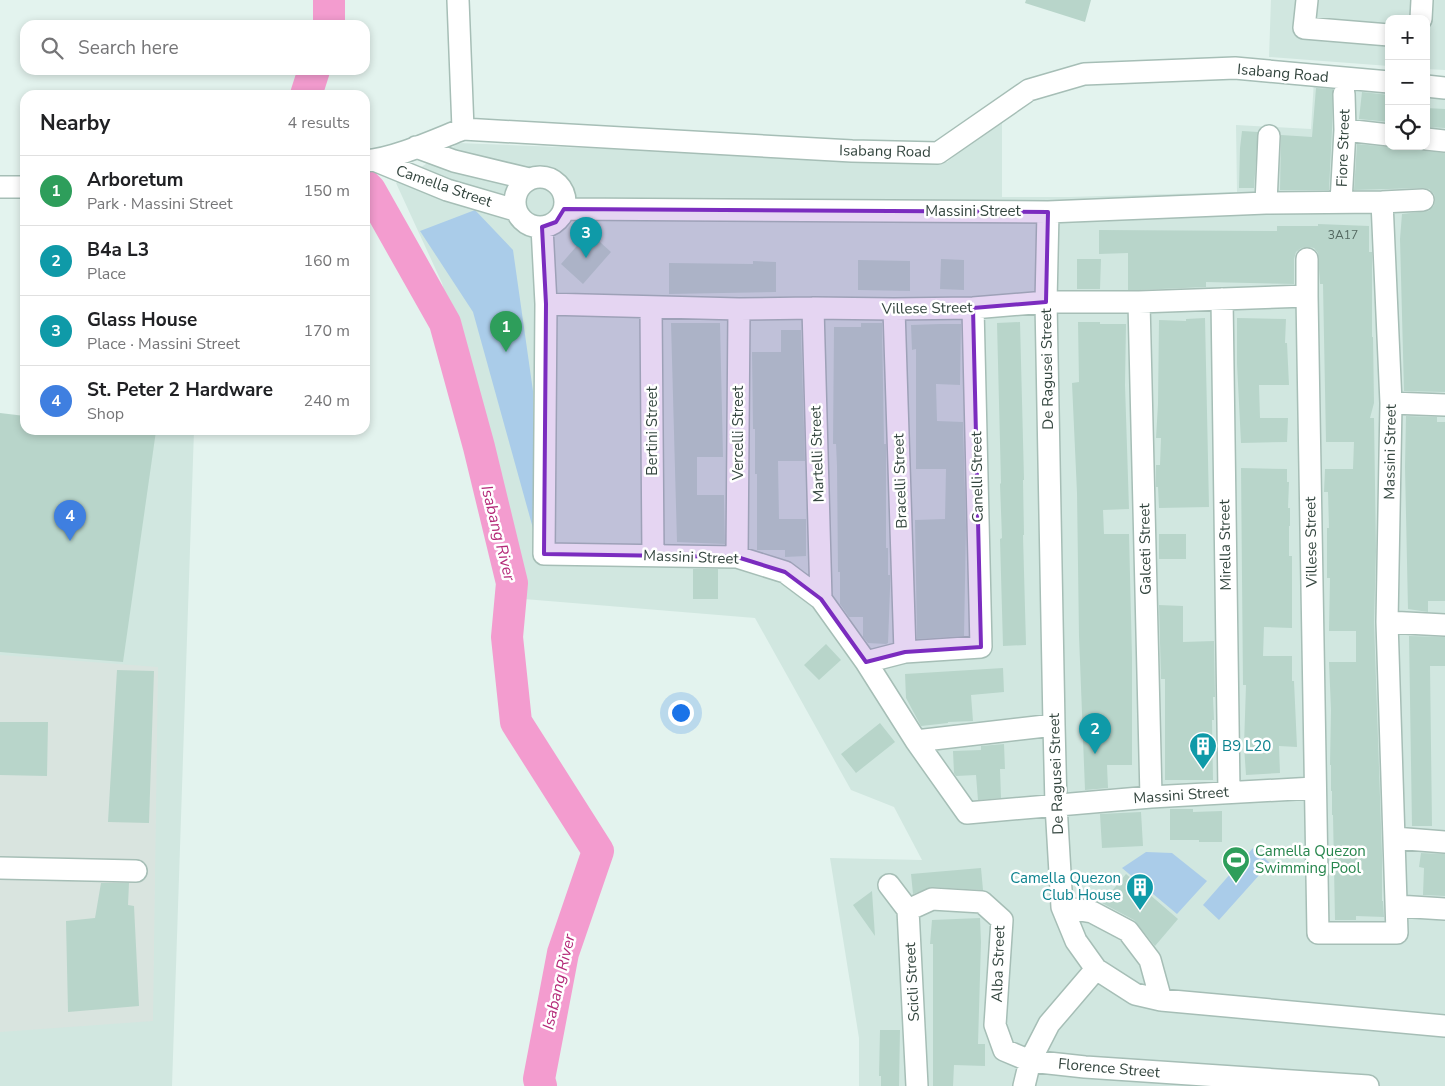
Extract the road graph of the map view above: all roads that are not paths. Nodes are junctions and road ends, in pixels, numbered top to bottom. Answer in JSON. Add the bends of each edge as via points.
{"nodes":[{"id":1,"x":458,"y":0,"type":"edge"},
{"id":2,"x":1307,"y":0,"type":"edge"},
{"id":3,"x":1422,"y":0,"type":"edge"},
{"id":4,"x":1421,"y":15,"type":"edge"},
{"id":5,"x":1385,"y":35,"type":"edge"},
{"id":6,"x":1385,"y":82,"type":"edge"},
{"id":7,"x":1430,"y":86,"type":"edge"},
{"id":8,"x":1445,"y":88,"type":"edge"},
{"id":9,"x":1344,"y":94,"type":"dead end"},
{"id":10,"x":463,"y":129,"type":"junction"},
{"id":11,"x":1345,"y":130,"type":"junction"},
{"id":12,"x":1385,"y":135,"type":"edge"},
{"id":13,"x":1269,"y":136,"type":"dead end"},
{"id":14,"x":1430,"y":139,"type":"edge"},
{"id":15,"x":1445,"y":141,"type":"edge"},
{"id":16,"x":416,"y":147,"type":"junction"},
{"id":17,"x":370,"y":160,"type":"edge"},
{"id":18,"x":370,"y":162,"type":"edge"},
{"id":19,"x":529,"y":179,"type":"junction"},
{"id":20,"x":0,"y":187,"type":"edge"},
{"id":21,"x":20,"y":187,"type":"edge"},
{"id":22,"x":1423,"y":200,"type":"dead end"},
{"id":23,"x":1341,"y":202,"type":"junction"},
{"id":24,"x":1382,"y":202,"type":"junction"},
{"id":25,"x":1266,"y":203,"type":"junction"},
{"id":26,"x":564,"y":209,"type":"junction"},
{"id":27,"x":515,"y":210,"type":"junction"},
{"id":28,"x":1048,"y":212,"type":"junction"},
{"id":29,"x":542,"y":227,"type":"junction"},
{"id":30,"x":1307,"y":258,"type":"dead end"},
{"id":31,"x":1307,"y":296,"type":"junction"},
{"id":32,"x":1222,"y":299,"type":"junction"},
{"id":33,"x":1046,"y":302,"type":"junction"},
{"id":34,"x":1139,"y":302,"type":"junction"},
{"id":35,"x":546,"y":304,"type":"junction"},
{"id":36,"x":651,"y":307,"type":"junction"},
{"id":37,"x":813,"y":308,"type":"junction"},
{"id":38,"x":973,"y":308,"type":"junction"},
{"id":39,"x":739,"y":309,"type":"junction"},
{"id":40,"x":894,"y":310,"type":"junction"},
{"id":41,"x":1391,"y":402,"type":"junction"},
{"id":42,"x":1445,"y":405,"type":"edge"},
{"id":43,"x":652,"y":555,"type":"junction"},
{"id":44,"x":737,"y":557,"type":"junction"},
{"id":45,"x":821,"y":599,"type":"junction"},
{"id":46,"x":1387,"y":622,"type":"junction"},
{"id":47,"x":1445,"y":625,"type":"edge"},
{"id":48,"x":905,"y":652,"type":"junction"},
{"id":49,"x":866,"y":662,"type":"junction"},
{"id":50,"x":1054,"y":725,"type":"junction"},
{"id":51,"x":916,"y":741,"type":"junction"},
{"id":52,"x":1314,"y":788,"type":"junction"},
{"id":53,"x":1229,"y":792,"type":"junction"},
{"id":54,"x":1151,"y":797,"type":"junction"},
{"id":55,"x":1056,"y":805,"type":"junction"},
{"id":56,"x":1394,"y":838,"type":"junction"},
{"id":57,"x":1445,"y":842,"type":"edge"},
{"id":58,"x":0,"y":868,"type":"edge"},
{"id":59,"x":136,"y":871,"type":"dead end"},
{"id":60,"x":889,"y":885,"type":"dead end"},
{"id":61,"x":1397,"y":906,"type":"junction"},
{"id":62,"x":1062,"y":907,"type":"junction"},
{"id":63,"x":908,"y":910,"type":"junction"},
{"id":64,"x":1445,"y":910,"type":"edge"},
{"id":65,"x":1096,"y":969,"type":"junction"},
{"id":66,"x":1161,"y":1000,"type":"junction"},
{"id":67,"x":1445,"y":1026,"type":"edge"},
{"id":68,"x":1030,"y":1060,"type":"junction"},
{"id":69,"x":916,"y":1086,"type":"edge"},
{"id":70,"x":1024,"y":1086,"type":"edge"},
{"id":71,"x":1368,"y":1086,"type":"edge"}],
"edges":[{"from":1,"to":10,"type":"street"},
{"from":2,"to":5,"type":"street","via":[[1304,28]]},
{"from":3,"to":4,"type":"street"},
{"from":6,"to":10,"type":"street","name":"Isabang Road","via":[[1235,68],[1084,74],[1029,90],[938,153]]},
{"from":7,"to":8,"type":"street"},
{"from":9,"to":11,"type":"street","name":"Fiore Street"},
{"from":10,"to":16,"type":"street","name":"Isabang Road"},
{"from":11,"to":12,"type":"street"},
{"from":11,"to":23,"type":"street","name":"Fiore Street"},
{"from":13,"to":25,"type":"street"},
{"from":14,"to":15,"type":"street"},
{"from":16,"to":17,"type":"street","name":"Isabang Road"},
{"from":16,"to":19,"type":"street","name":"Camella Street","via":[[454,161]]},
{"from":18,"to":27,"type":"street","name":"Camella Street","via":[[447,190]]},
{"from":19,"to":26,"type":"street","via":[[546,177],[559,186],[564,194]]},
{"from":19,"to":27,"type":"street","via":[[517,190]]},
{"from":20,"to":21,"type":"street"},
{"from":22,"to":24,"type":"street","name":"Massini Street"},
{"from":23,"to":24,"type":"street","name":"Massini Street"},
{"from":23,"to":25,"type":"street","name":"Massini Street"},
{"from":24,"to":41,"type":"street","name":"Massini Street"},
{"from":25,"to":28,"type":"street","name":"Massini Street"},
{"from":26,"to":28,"type":"street","name":"Massini Street"},
{"from":26,"to":29,"type":"street","via":[[556,222]]},
{"from":27,"to":29,"type":"street","via":[[529,225]]},
{"from":28,"to":33,"type":"street","name":"De Ragusei Street"},
{"from":29,"to":35,"type":"street","name":"Massini Street"},
{"from":30,"to":31,"type":"street","name":"Villese Street"},
{"from":31,"to":32,"type":"street","name":"Villese Street"},
{"from":31,"to":52,"type":"street","name":"Villese Street"},
{"from":32,"to":34,"type":"street","name":"Villese Street"},
{"from":32,"to":53,"type":"street","name":"Mirella Street"},
{"from":33,"to":34,"type":"street","name":"Villese Street"},
{"from":33,"to":38,"type":"street","name":"Villese Street"},
{"from":33,"to":50,"type":"street","name":"De Ragusei Street"},
{"from":34,"to":54,"type":"street","name":"Galceti Street"},
{"from":35,"to":36,"type":"street","name":"Villese Street"},
{"from":35,"to":43,"type":"street","name":"Massini Street","via":[[544,554]]},
{"from":36,"to":39,"type":"street","name":"Villese Street"},
{"from":36,"to":43,"type":"street","name":"Bertini Street"},
{"from":37,"to":39,"type":"street","name":"Villese Street"},
{"from":37,"to":40,"type":"street","name":"Villese Street"},
{"from":37,"to":45,"type":"street","name":"Martelli Street"},
{"from":38,"to":40,"type":"street","name":"Villese Street"},
{"from":38,"to":48,"type":"street","name":"Canelli Street","via":[[981,647]]},
{"from":39,"to":44,"type":"street","name":"Vercelli Street"},
{"from":40,"to":48,"type":"street","name":"Bracelli Street"},
{"from":41,"to":42,"type":"street"},
{"from":41,"to":46,"type":"street","name":"Massini Street"},
{"from":43,"to":44,"type":"street","name":"Massini Street"},
{"from":44,"to":45,"type":"street","name":"Massini Street","via":[[785,572]]},
{"from":45,"to":49,"type":"street","name":"Massini Street"},
{"from":46,"to":47,"type":"street"},
{"from":46,"to":56,"type":"street","name":"Massini Street"},
{"from":48,"to":49,"type":"street"},
{"from":49,"to":51,"type":"street","name":"Massini Street"},
{"from":50,"to":51,"type":"street"},
{"from":50,"to":55,"type":"street","name":"De Ragusei Street"},
{"from":51,"to":55,"type":"street","name":"Massini Street","via":[[967,813]]},
{"from":52,"to":53,"type":"street","name":"Massini Street"},
{"from":52,"to":61,"type":"street","name":"Massini Street","via":[[1318,934],[1397,933]]},
{"from":53,"to":54,"type":"street","name":"Massini Street"},
{"from":54,"to":55,"type":"street","name":"Massini Street"},
{"from":55,"to":62,"type":"street","name":"De Ragusei Street"},
{"from":56,"to":57,"type":"street"},
{"from":56,"to":61,"type":"street","name":"Massini Street"},
{"from":58,"to":59,"type":"street"},
{"from":60,"to":63,"type":"street"},
{"from":61,"to":64,"type":"street"},
{"from":62,"to":65,"type":"street","name":"De Ragusei Street","via":[[1076,941]]},
{"from":62,"to":66,"type":"street","via":[[1092,912],[1128,932],[1150,960]]},
{"from":63,"to":68,"type":"street","name":"Alba Street","via":[[932,900],[982,902],[1002,920],[995,1025],[1004,1050]]},
{"from":63,"to":69,"type":"street","name":"Scicli Street"},
{"from":65,"to":66,"type":"street","name":"De Ragusei Street","via":[[1135,994]]},
{"from":65,"to":68,"type":"street","via":[[1049,1024]]},
{"from":66,"to":67,"type":"street","name":"De Ragusei Street"},
{"from":68,"to":70,"type":"street"},
{"from":68,"to":71,"type":"street","name":"Florence Street","via":[[1085,1067]]}]}
